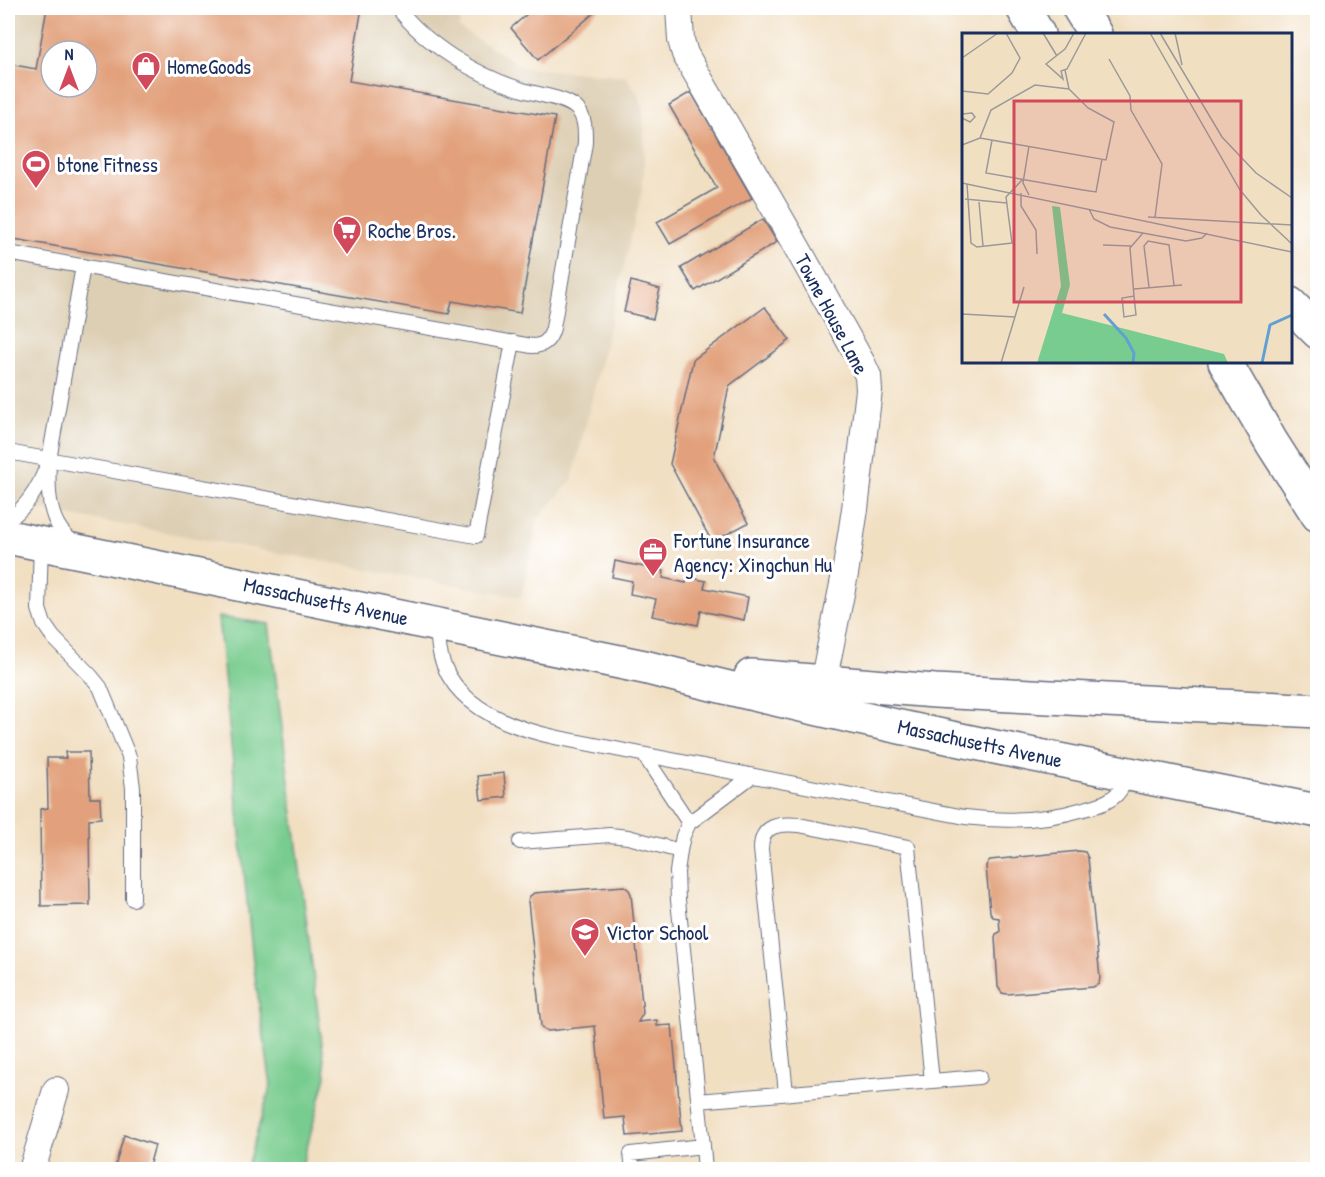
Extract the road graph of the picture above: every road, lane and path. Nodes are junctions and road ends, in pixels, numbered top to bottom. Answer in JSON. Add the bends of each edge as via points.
{"nodes":[{"id":1,"x":398,"y":8,"type":"edge"},
{"id":2,"x":679,"y":8,"type":"edge"},
{"id":3,"x":1023,"y":8,"type":"edge"},
{"id":4,"x":1079,"y":8,"type":"edge"},
{"id":5,"x":1037,"y":33,"type":"edge"},
{"id":6,"x":1094,"y":33,"type":"edge"},
{"id":7,"x":8,"y":253,"type":"edge"},
{"id":8,"x":83,"y":266,"type":"junction"},
{"id":9,"x":1292,"y":306,"type":"edge"},
{"id":10,"x":1317,"y":332,"type":"edge"},
{"id":11,"x":513,"y":342,"type":"junction"},
{"id":12,"x":1226,"y":363,"type":"edge"},
{"id":13,"x":8,"y":453,"type":"edge"},
{"id":14,"x":49,"y":460,"type":"junction"},
{"id":15,"x":1317,"y":515,"type":"edge"},
{"id":16,"x":8,"y":520,"type":"edge"},
{"id":17,"x":8,"y":537,"type":"edge"},
{"id":18,"x":41,"y":543,"type":"junction"},
{"id":19,"x":86,"y":552,"type":"junction"},
{"id":20,"x":437,"y":624,"type":"junction"},
{"id":21,"x":644,"y":667,"type":"junction"},
{"id":22,"x":823,"y":683,"type":"junction"},
{"id":23,"x":1317,"y":711,"type":"edge"},
{"id":24,"x":645,"y":755,"type":"junction"},
{"id":25,"x":1129,"y":774,"type":"junction"},
{"id":26,"x":752,"y":776,"type":"junction"},
{"id":27,"x":1317,"y":811,"type":"edge"},
{"id":28,"x":689,"y":823,"type":"junction"},
{"id":29,"x":520,"y":842,"type":"dead end"},
{"id":30,"x":680,"y":851,"type":"junction"},
{"id":31,"x":133,"y":898,"type":"dead end"},
{"id":32,"x":979,"y":1077,"type":"dead end"},
{"id":33,"x":932,"y":1081,"type":"junction"},
{"id":34,"x":56,"y":1090,"type":"dead end"},
{"id":35,"x":786,"y":1094,"type":"junction"},
{"id":36,"x":698,"y":1101,"type":"junction"},
{"id":37,"x":703,"y":1146,"type":"junction"},
{"id":38,"x":32,"y":1170,"type":"edge"},
{"id":39,"x":633,"y":1170,"type":"edge"},
{"id":40,"x":705,"y":1170,"type":"edge"}],
"edges":[{"from":1,"to":11,"type":"lane","via":[[420,32],[458,59],[508,85],[569,104],[583,119],[585,143],[551,335],[538,346]]},
{"from":2,"to":22,"type":"street","name":"Towne House Lane","via":[[685,54],[868,376],[855,509]]},
{"from":3,"to":5,"type":"main road"},
{"from":4,"to":6,"type":"main road"},
{"from":7,"to":8,"type":"lane"},
{"from":8,"to":11,"type":"lane"},
{"from":8,"to":14,"type":"lane"},
{"from":9,"to":10,"type":"main road"},
{"from":11,"to":14,"type":"lane","via":[[476,536]]},
{"from":12,"to":15,"type":"main road"},
{"from":13,"to":14,"type":"lane"},
{"from":14,"to":16,"type":"lane","via":[[36,491]]},
{"from":14,"to":19,"type":"lane","via":[[48,485],[56,522]]},
{"from":17,"to":18,"type":"main road","name":"Massachusetts Avenue"},
{"from":18,"to":19,"type":"main road","name":"Massachusetts Avenue"},
{"from":18,"to":31,"type":"lane","via":[[40,616],[53,637],[100,687],[129,757],[133,788]]},
{"from":19,"to":20,"type":"main road","name":"Massachusetts Avenue"},
{"from":20,"to":21,"type":"main road","name":"Massachusetts Avenue"},
{"from":20,"to":24,"type":"lane","via":[[439,648],[448,675],[490,714],[535,733]]},
{"from":21,"to":22,"type":"main road","name":"Massachusetts Avenue"},
{"from":21,"to":25,"type":"main road","name":"Massachusetts Avenue","via":[[808,707]]},
{"from":22,"to":23,"type":"main road","name":"Massachusetts Avenue"},
{"from":24,"to":26,"type":"lane"},
{"from":24,"to":28,"type":"lane"},
{"from":25,"to":26,"type":"lane","via":[[1122,788],[1105,802],[1068,814],[1017,821],[965,817]]},
{"from":25,"to":27,"type":"main road","name":"Massachusetts Avenue"},
{"from":26,"to":28,"type":"lane"},
{"from":28,"to":30,"type":"lane"},
{"from":29,"to":30,"type":"lane","via":[[628,837]]},
{"from":30,"to":36,"type":"lane","via":[[678,900]]},
{"from":32,"to":33,"type":"lane"},
{"from":33,"to":35,"type":"lane"},
{"from":33,"to":35,"type":"lane","via":[[908,847],[783,824],[765,832],[761,849]]},
{"from":34,"to":38,"type":"street"},
{"from":35,"to":36,"type":"lane"},
{"from":36,"to":37,"type":"lane"},
{"from":37,"to":39,"type":"lane","via":[[631,1154]]},
{"from":37,"to":40,"type":"lane"}]}
